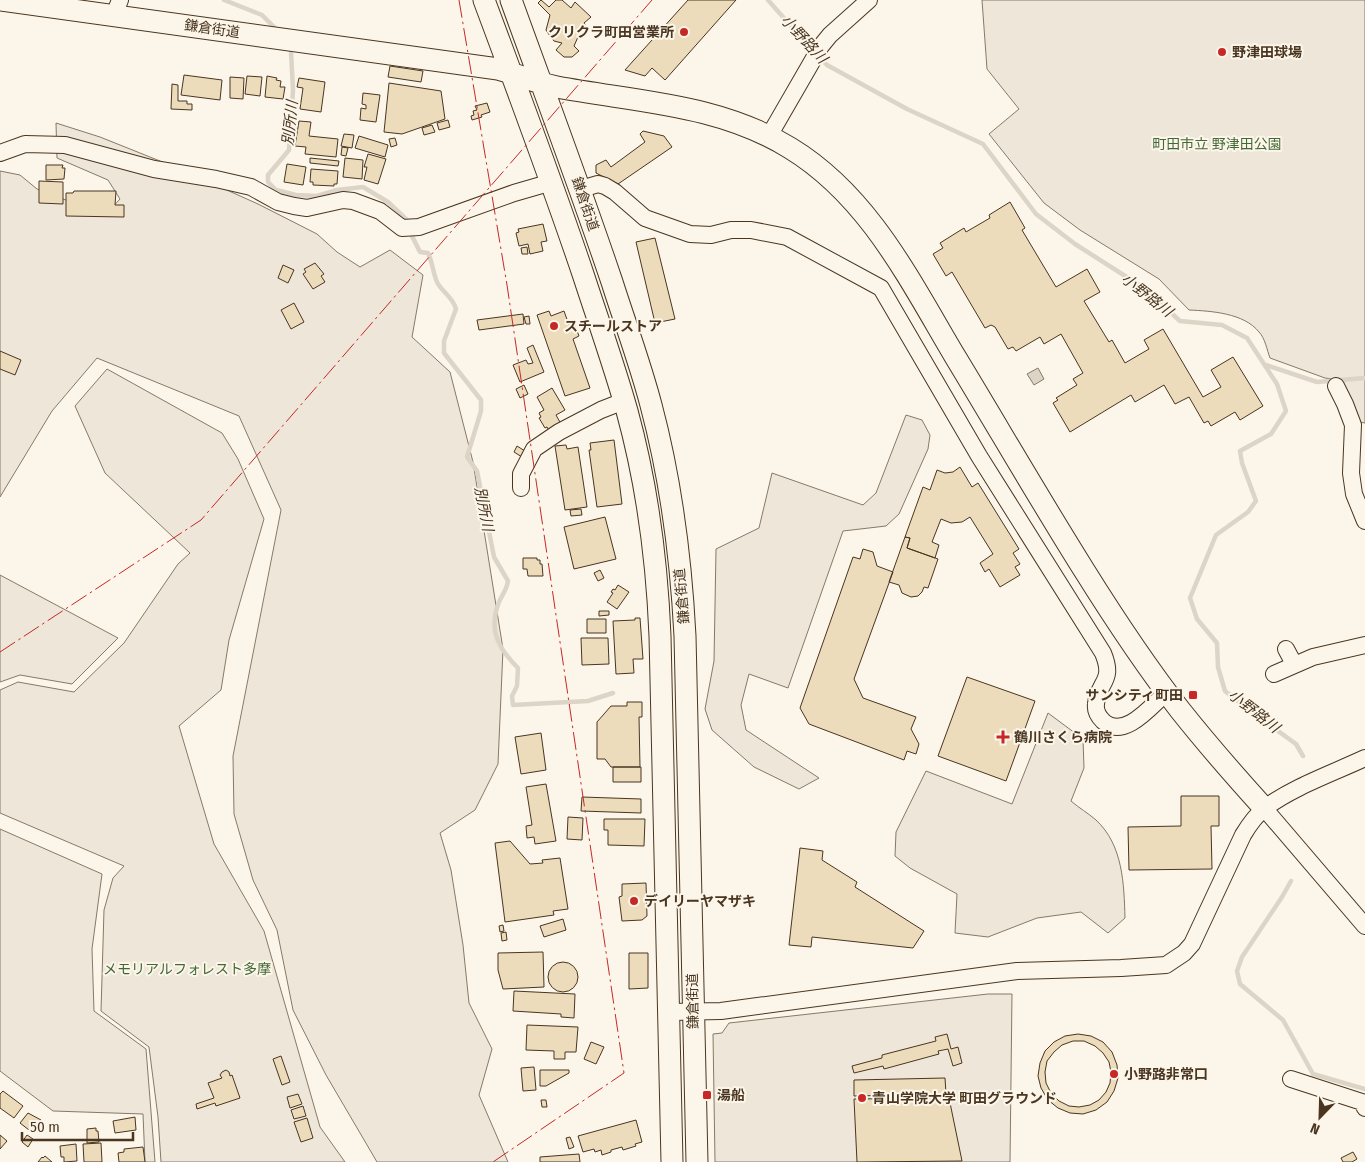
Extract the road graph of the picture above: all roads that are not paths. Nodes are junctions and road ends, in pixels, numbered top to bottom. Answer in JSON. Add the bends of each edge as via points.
{"nodes":[{"id":1,"x":1,"y":0,"type":"edge"},
{"id":2,"x":484,"y":0,"type":"edge"},
{"id":3,"x":511,"y":0,"type":"edge"},
{"id":4,"x":869,"y":0,"type":"edge"},
{"id":5,"x":117,"y":8,"type":"edge"},
{"id":6,"x":511,"y":73,"type":"junction"},
{"id":7,"x":543,"y":84,"type":"junction"},
{"id":8,"x":769,"y":136,"type":"junction"},
{"id":9,"x":0,"y":153,"type":"edge"},
{"id":10,"x":552,"y":182,"type":"junction"},
{"id":11,"x":581,"y":189,"type":"junction"},
{"id":12,"x":1336,"y":386,"type":"dead end"},
{"id":13,"x":624,"y":401,"type":"junction"},
{"id":14,"x":521,"y":488,"type":"dead end"},
{"id":15,"x":1365,"y":521,"type":"edge"},
{"id":16,"x":1365,"y":645,"type":"edge"},
{"id":17,"x":1286,"y":649,"type":"dead end"},
{"id":18,"x":1294,"y":664,"type":"junction"},
{"id":19,"x":1274,"y":674,"type":"dead end"},
{"id":20,"x":1167,"y":692,"type":"junction"},
{"id":21,"x":1365,"y":758,"type":"edge"},
{"id":22,"x":1264,"y":808,"type":"junction"},
{"id":23,"x":1365,"y":926,"type":"edge"},
{"id":24,"x":693,"y":1011,"type":"junction"},
{"id":25,"x":669,"y":1012,"type":"junction"},
{"id":26,"x":1291,"y":1079,"type":"dead end"},
{"id":27,"x":1365,"y":1108,"type":"edge"},
{"id":28,"x":672,"y":1162,"type":"edge"},
{"id":29,"x":697,"y":1162,"type":"edge"}],
"edges":[{"from":1,"to":5,"type":"main road","name":"鎌倉街道"},
{"from":2,"to":6,"type":"main road"},
{"from":3,"to":7,"type":"main road"},
{"from":4,"to":8,"type":"street","via":[[821,46]]},
{"from":5,"to":6,"type":"main road","name":"鎌倉街道"},
{"from":6,"to":7,"type":"main road","name":"鎌倉街道"},
{"from":6,"to":10,"type":"main road","name":"鎌倉街道"},
{"from":7,"to":8,"type":"main road","via":[[700,110]]},
{"from":7,"to":11,"type":"main road","name":"鎌倉街道"},
{"from":8,"to":20,"type":"main road","via":[[812,162],[853,200],[871,222],[904,271],[1084,570]]},
{"from":9,"to":10,"type":"street","via":[[26,144],[65,145],[251,188],[294,206],[307,208],[343,200],[354,201],[380,211],[402,228],[419,227]]},
{"from":10,"to":13,"type":"main road","name":"鎌倉街道"},
{"from":11,"to":20,"type":"street","via":[[598,184],[606,186],[645,218],[690,234],[751,230],[787,237],[881,288],[979,456],[1103,653],[1107,674],[1096,702],[1099,717],[1106,724],[1126,726]]},
{"from":11,"to":24,"type":"main road","name":"鎌倉街道","via":[[649,398],[674,522],[684,602]]},
{"from":12,"to":15,"type":"street","via":[[1353,425],[1351,472],[1354,494]]},
{"from":13,"to":14,"type":"street","via":[[559,432],[534,449],[521,474]]},
{"from":13,"to":25,"type":"main road","name":"鎌倉街道","via":[[648,511],[659,603]]},
{"from":16,"to":18,"type":"street"},
{"from":17,"to":18,"type":"street"},
{"from":18,"to":19,"type":"street"},
{"from":20,"to":22,"type":"main road"},
{"from":21,"to":22,"type":"street"},
{"from":22,"to":23,"type":"street"},
{"from":22,"to":24,"type":"street","via":[[1243,835],[1192,944],[1166,964],[1017,971]]},
{"from":24,"to":25,"type":"street"},
{"from":24,"to":29,"type":"main road","name":"鎌倉街道"},
{"from":25,"to":28,"type":"main road","name":"鎌倉街道"},
{"from":26,"to":27,"type":"street","via":[[1362,1102]]}]}
